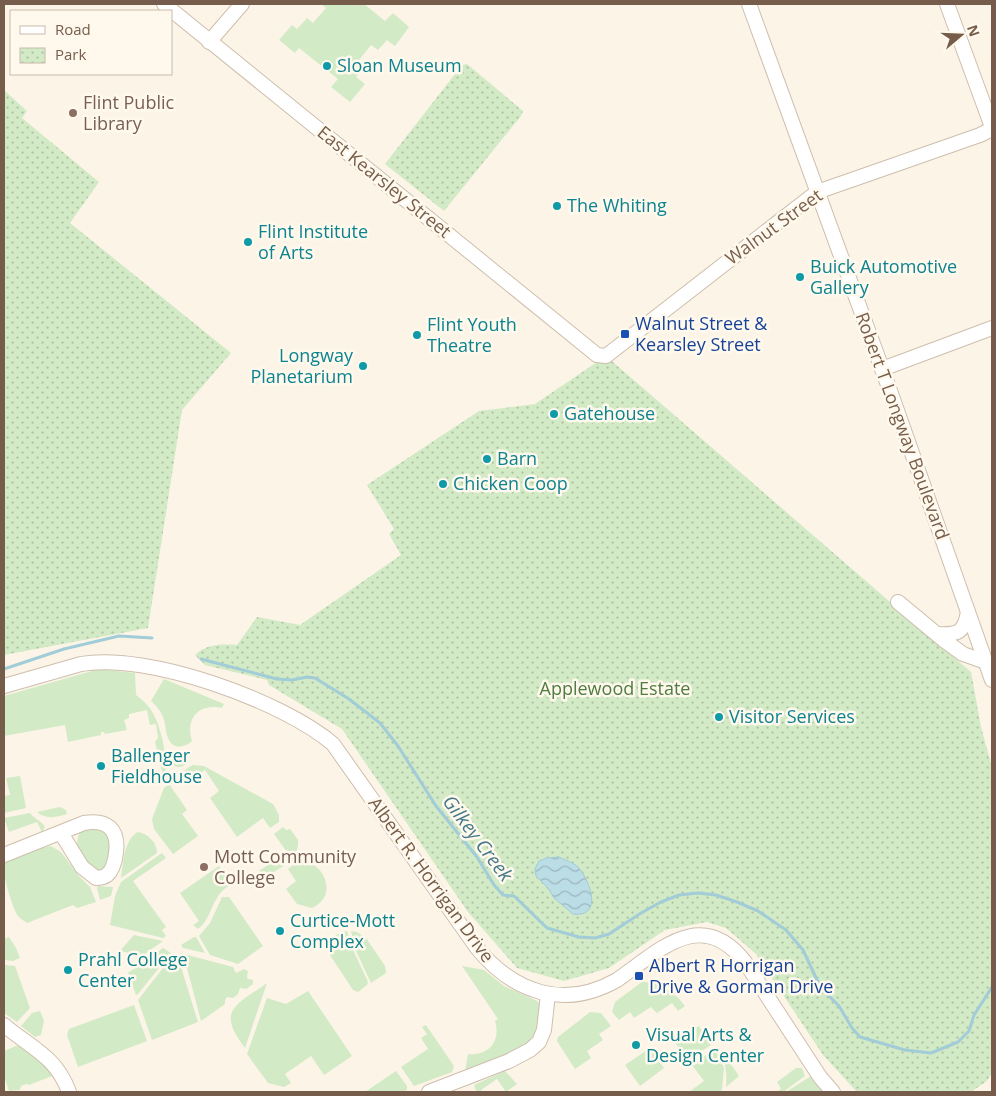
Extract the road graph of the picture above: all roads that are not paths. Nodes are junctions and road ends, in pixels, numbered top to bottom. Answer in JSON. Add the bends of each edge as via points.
{"nodes":[{"id":1,"x":242,"y":4,"type":"edge"},
{"id":2,"x":749,"y":4,"type":"edge"},
{"id":3,"x":947,"y":4,"type":"edge"},
{"id":4,"x":172,"y":11,"type":"edge"},
{"id":5,"x":210,"y":42,"type":"junction"},
{"id":6,"x":992,"y":128,"type":"edge"},
{"id":7,"x":817,"y":192,"type":"junction"},
{"id":8,"x":992,"y":328,"type":"edge"},
{"id":9,"x":606,"y":356,"type":"joint"},
{"id":10,"x":882,"y":369,"type":"junction"},
{"id":11,"x":898,"y":602,"type":"dead end"},
{"id":12,"x":968,"y":612,"type":"junction"},
{"id":13,"x":937,"y":634,"type":"junction"},
{"id":14,"x":986,"y":662,"type":"junction"},
{"id":15,"x":992,"y":680,"type":"edge"},
{"id":16,"x":4,"y":686,"type":"edge"},
{"id":17,"x":61,"y":833,"type":"junction"},
{"id":18,"x":4,"y":855,"type":"edge"},
{"id":19,"x":548,"y":994,"type":"junction"},
{"id":20,"x":4,"y":1025,"type":"edge"},
{"id":21,"x":69,"y":1092,"type":"edge"},
{"id":22,"x":429,"y":1092,"type":"edge"},
{"id":23,"x":833,"y":1092,"type":"edge"}],
"edges":[{"from":1,"to":5,"type":"street"},
{"from":2,"to":7,"type":"street","name":"Robert T Longway Boulevard"},
{"from":3,"to":6,"type":"street"},
{"from":4,"to":5,"type":"street","name":"East Kearsley Street"},
{"from":5,"to":9,"type":"street","name":"East Kearsley Street","via":[[597,355]]},
{"from":6,"to":7,"type":"street","name":"Walnut Street"},
{"from":7,"to":9,"type":"street","name":"Walnut Street"},
{"from":7,"to":10,"type":"street","name":"Robert T Longway Boulevard"},
{"from":8,"to":10,"type":"street"},
{"from":10,"to":12,"type":"street","name":"Robert T Longway Boulevard"},
{"from":11,"to":13,"type":"street"},
{"from":12,"to":13,"type":"street","via":[[965,626],[959,632]]},
{"from":12,"to":14,"type":"street","name":"Robert T Longway Boulevard"},
{"from":13,"to":14,"type":"street","via":[[963,654]]},
{"from":14,"to":15,"type":"street","name":"Robert T Longway Boulevard"},
{"from":16,"to":19,"type":"street","name":"Albert R. Horrigan Drive","via":[[92,662],[133,664],[235,691],[312,728],[342,754],[486,959],[507,978],[534,992]]},
{"from":17,"to":17,"type":"street","via":[[82,867],[96,878],[106,876],[113,868],[116,834],[105,824],[95,821],[84,823]]},
{"from":17,"to":18,"type":"street"},
{"from":19,"to":22,"type":"street","via":[[544,1030],[530,1050]]},
{"from":19,"to":23,"type":"street","name":"Albert R. Horrigan Drive","via":[[575,995],[598,989],[676,940],[692,935],[712,937],[730,946],[741,957]]},
{"from":20,"to":21,"type":"street","via":[[52,1062]]}]}
